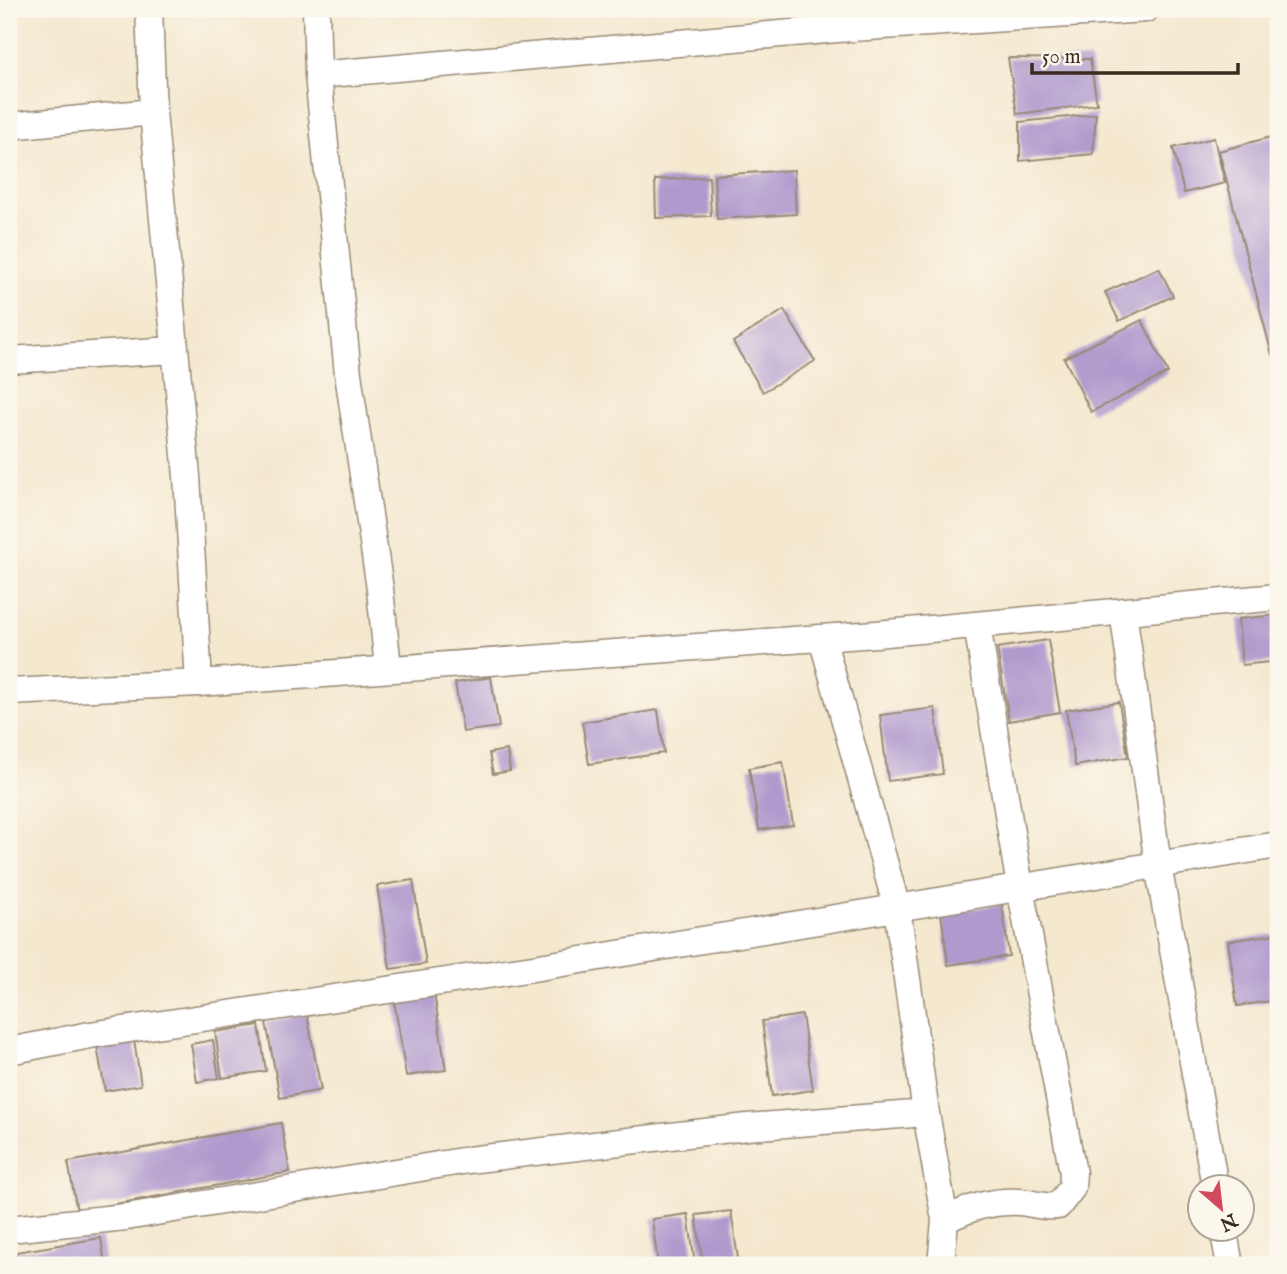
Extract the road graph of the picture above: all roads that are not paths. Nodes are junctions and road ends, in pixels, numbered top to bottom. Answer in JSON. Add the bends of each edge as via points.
{"nodes":[{"id":1,"x":149,"y":9,"type":"edge"},
{"id":2,"x":316,"y":9,"type":"edge"},
{"id":3,"x":1146,"y":9,"type":"edge"},
{"id":4,"x":318,"y":75,"type":"junction"},
{"id":5,"x":153,"y":112,"type":"junction"},
{"id":6,"x":9,"y":126,"type":"edge"},
{"id":7,"x":175,"y":350,"type":"junction"},
{"id":8,"x":9,"y":360,"type":"edge"},
{"id":9,"x":1278,"y":597,"type":"edge"},
{"id":10,"x":1122,"y":611,"type":"junction"},
{"id":11,"x":977,"y":625,"type":"junction"},
{"id":12,"x":822,"y":638,"type":"junction"},
{"id":13,"x":388,"y":668,"type":"junction"},
{"id":14,"x":199,"y":683,"type":"junction"},
{"id":15,"x":9,"y":692,"type":"edge"},
{"id":16,"x":1278,"y":845,"type":"edge"},
{"id":17,"x":1157,"y":865,"type":"junction"},
{"id":18,"x":1020,"y":887,"type":"junction"},
{"id":19,"x":897,"y":908,"type":"junction"},
{"id":20,"x":9,"y":1051,"type":"edge"},
{"id":21,"x":926,"y":1113,"type":"junction"},
{"id":22,"x":1212,"y":1172,"type":"edge"},
{"id":23,"x":945,"y":1220,"type":"junction"},
{"id":24,"x":9,"y":1229,"type":"edge"},
{"id":25,"x":1226,"y":1242,"type":"edge"},
{"id":26,"x":942,"y":1265,"type":"edge"},
{"id":27,"x":1230,"y":1265,"type":"edge"}],
"edges":[{"from":1,"to":5,"type":"street"},
{"from":2,"to":4,"type":"street"},
{"from":3,"to":4,"type":"street","via":[[837,29]]},
{"from":4,"to":13,"type":"street","via":[[348,374]]},
{"from":5,"to":6,"type":"street"},
{"from":5,"to":7,"type":"street"},
{"from":7,"to":8,"type":"street"},
{"from":7,"to":14,"type":"street"},
{"from":9,"to":10,"type":"street"},
{"from":10,"to":11,"type":"street"},
{"from":10,"to":17,"type":"street"},
{"from":11,"to":12,"type":"street"},
{"from":11,"to":18,"type":"street"},
{"from":12,"to":13,"type":"street"},
{"from":12,"to":19,"type":"street"},
{"from":13,"to":14,"type":"street"},
{"from":14,"to":15,"type":"street"},
{"from":16,"to":17,"type":"street"},
{"from":17,"to":18,"type":"street"},
{"from":17,"to":22,"type":"street"},
{"from":18,"to":19,"type":"street"},
{"from":18,"to":23,"type":"street","via":[[1072,1188],[1058,1206],[991,1203]]},
{"from":19,"to":20,"type":"street"},
{"from":19,"to":21,"type":"street"},
{"from":21,"to":23,"type":"street"},
{"from":21,"to":24,"type":"street","via":[[747,1127],[468,1160],[126,1217]]},
{"from":23,"to":26,"type":"street"},
{"from":25,"to":27,"type":"street"}]}
